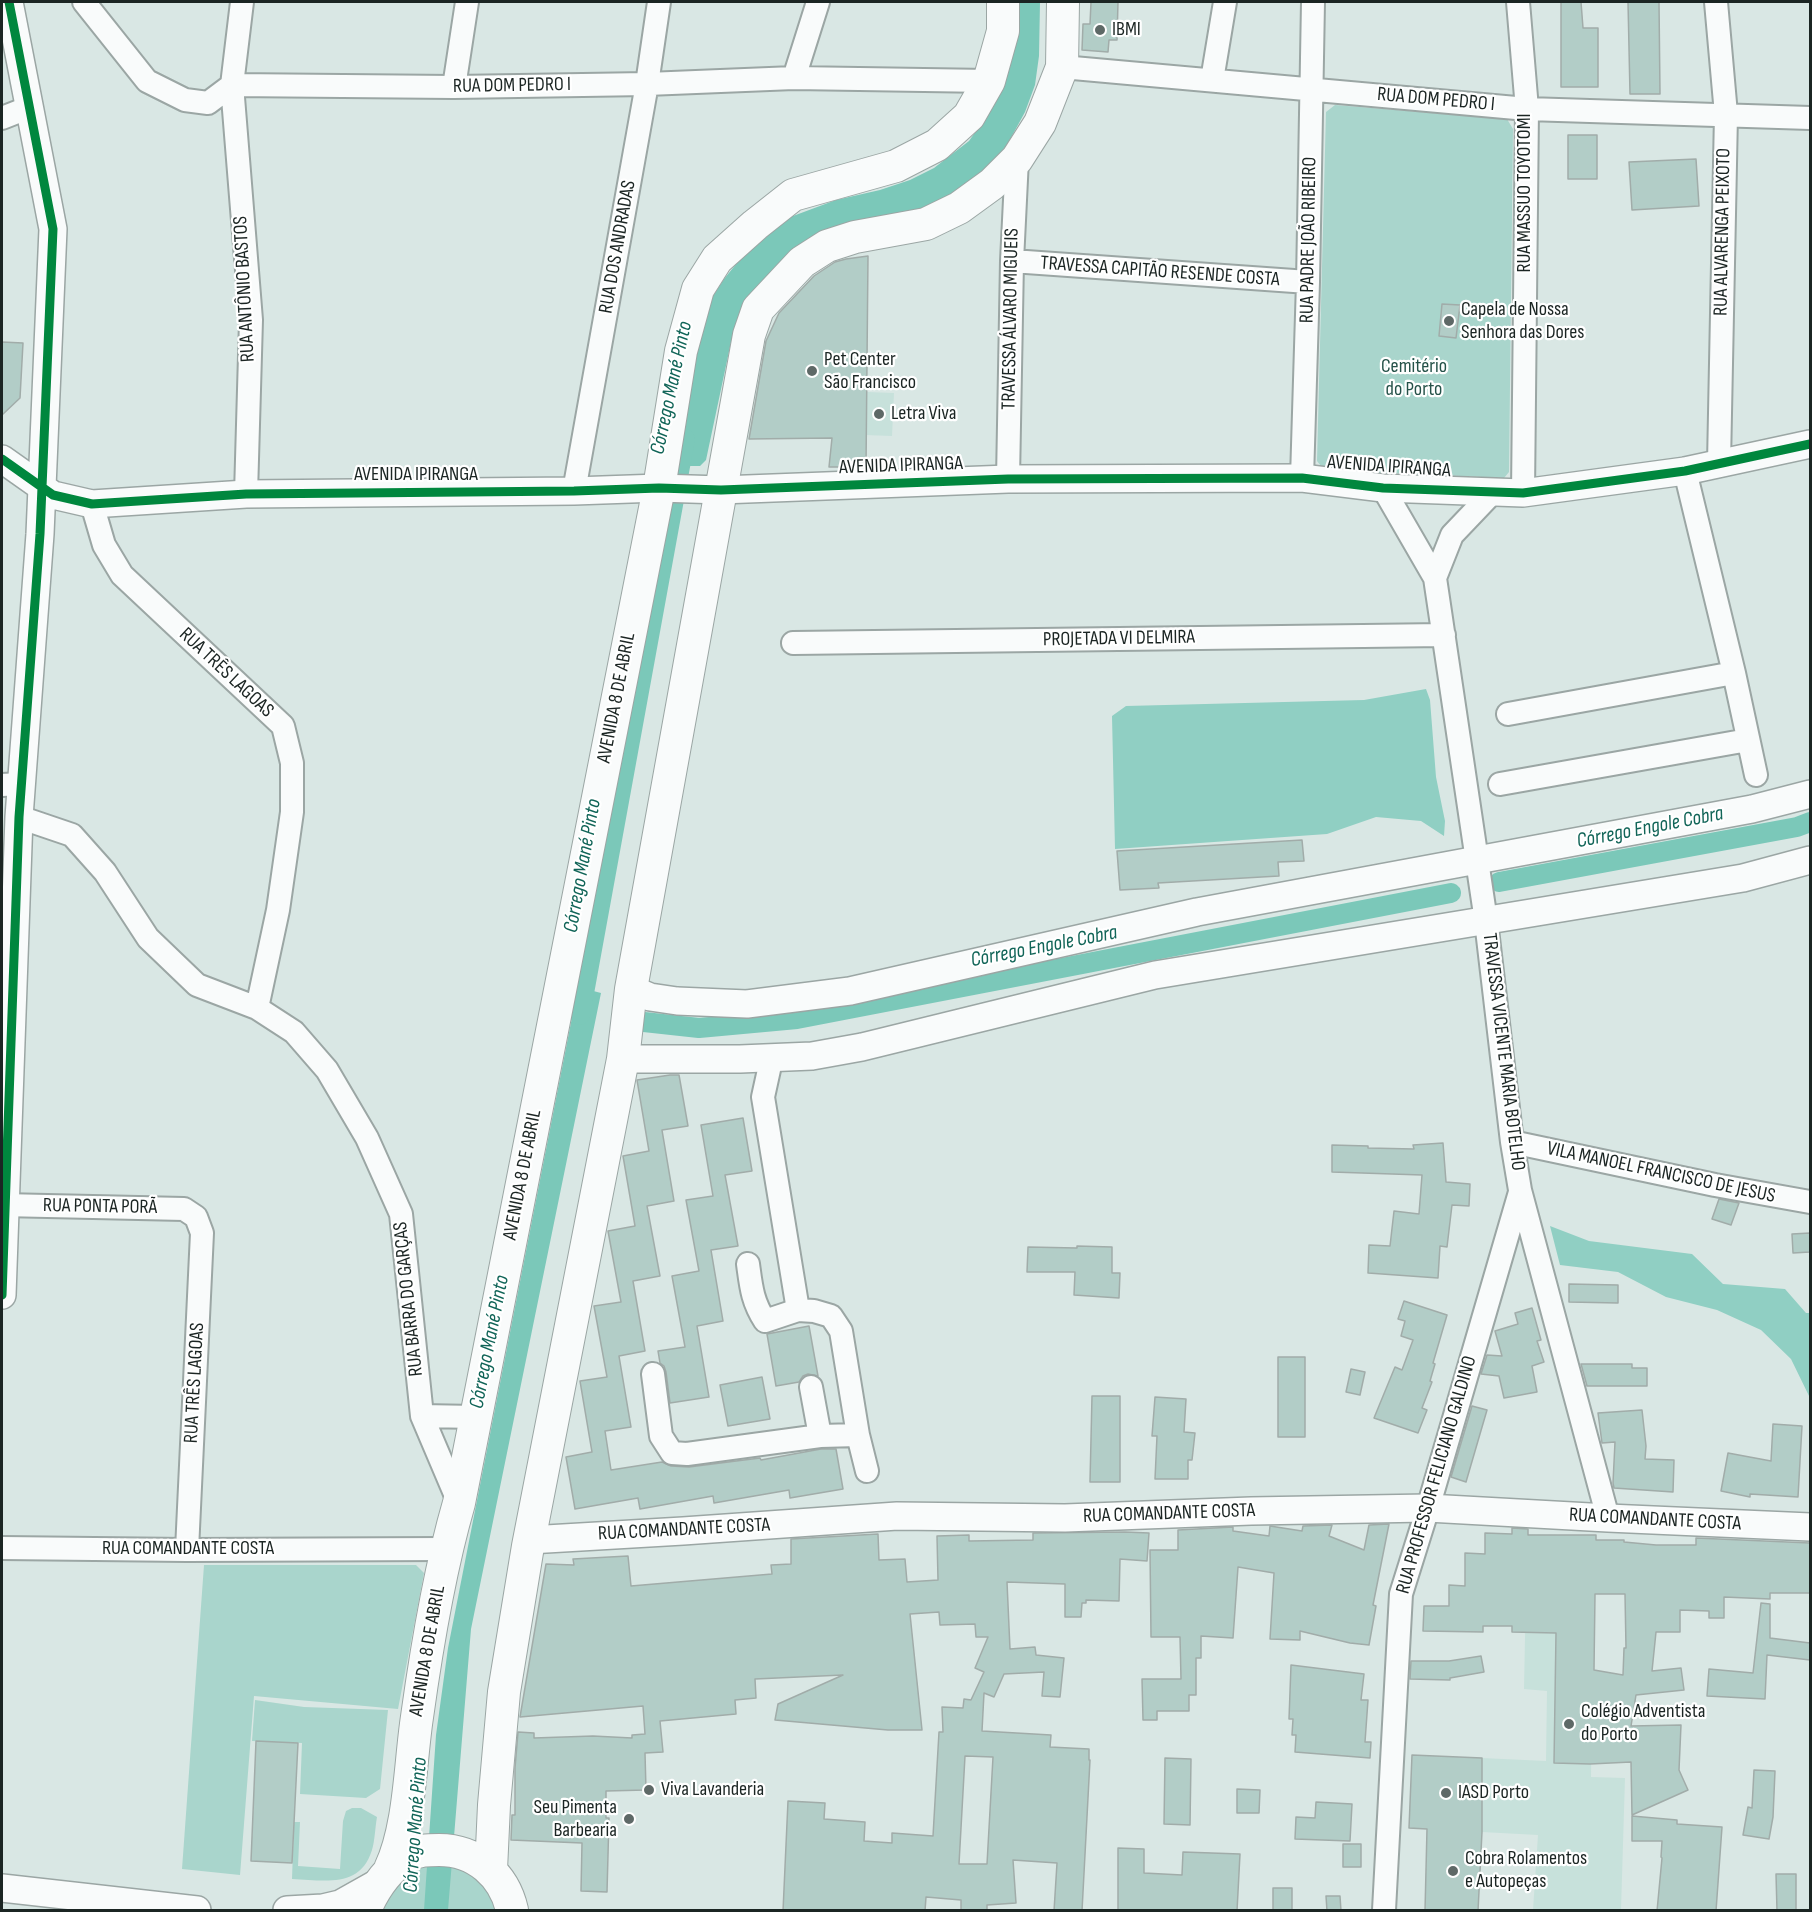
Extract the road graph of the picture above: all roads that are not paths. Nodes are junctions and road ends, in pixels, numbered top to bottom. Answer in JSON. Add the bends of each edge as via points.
{"nodes":[{"id":1,"x":9,"y":2,"type":"edge"},
{"id":2,"x":84,"y":2,"type":"edge"},
{"id":3,"x":242,"y":2,"type":"edge"},
{"id":4,"x":467,"y":2,"type":"edge"},
{"id":5,"x":659,"y":2,"type":"edge"},
{"id":6,"x":818,"y":2,"type":"edge"},
{"id":7,"x":1003,"y":2,"type":"edge"},
{"id":8,"x":1063,"y":2,"type":"edge"},
{"id":9,"x":1225,"y":2,"type":"edge"},
{"id":10,"x":1313,"y":2,"type":"edge"},
{"id":11,"x":1518,"y":2,"type":"edge"},
{"id":12,"x":1716,"y":2,"type":"edge"},
{"id":13,"x":1062,"y":67,"type":"junction"},
{"id":14,"x":794,"y":78,"type":"junction"},
{"id":15,"x":1212,"y":80,"type":"junction"},
{"id":16,"x":989,"y":81,"type":"junction"},
{"id":17,"x":647,"y":84,"type":"junction"},
{"id":18,"x":232,"y":85,"type":"junction"},
{"id":19,"x":454,"y":87,"type":"junction"},
{"id":20,"x":1312,"y":89,"type":"junction"},
{"id":21,"x":30,"y":107,"type":"junction"},
{"id":22,"x":1527,"y":109,"type":"junction"},
{"id":23,"x":1726,"y":114,"type":"junction"},
{"id":24,"x":2,"y":118,"type":"edge"},
{"id":25,"x":1810,"y":118,"type":"edge"},
{"id":26,"x":1017,"y":159,"type":"junction"},
{"id":27,"x":1012,"y":261,"type":"junction"},
{"id":28,"x":1308,"y":282,"type":"junction"},
{"id":29,"x":1810,"y":444,"type":"edge"},
{"id":30,"x":2,"y":459,"type":"edge"},
{"id":31,"x":1719,"y":463,"type":"junction"},
{"id":32,"x":1685,"y":471,"type":"junction"},
{"id":33,"x":1302,"y":478,"type":"junction"},
{"id":34,"x":1008,"y":479,"type":"junction"},
{"id":35,"x":43,"y":488,"type":"junction"},
{"id":36,"x":661,"y":488,"type":"junction"},
{"id":37,"x":1383,"y":488,"type":"junction"},
{"id":38,"x":717,"y":490,"type":"junction"},
{"id":39,"x":574,"y":491,"type":"junction"},
{"id":40,"x":1493,"y":492,"type":"junction"},
{"id":41,"x":1522,"y":493,"type":"junction"},
{"id":42,"x":246,"y":494,"type":"junction"},
{"id":43,"x":92,"y":504,"type":"junction"},
{"id":44,"x":1435,"y":578,"type":"junction"},
{"id":45,"x":1444,"y":635,"type":"junction"},
{"id":46,"x":793,"y":643,"type":"dead end"},
{"id":47,"x":1734,"y":673,"type":"junction"},
{"id":48,"x":1508,"y":714,"type":"dead end"},
{"id":49,"x":1748,"y":740,"type":"junction"},
{"id":50,"x":1756,"y":775,"type":"dead end"},
{"id":51,"x":1500,"y":784,"type":"dead end"},
{"id":52,"x":11,"y":785,"type":"edge"},
{"id":53,"x":1810,"y":794,"type":"edge"},
{"id":54,"x":19,"y":817,"type":"junction"},
{"id":55,"x":1477,"y":860,"type":"junction"},
{"id":56,"x":1810,"y":860,"type":"edge"},
{"id":57,"x":1486,"y":921,"type":"junction"},
{"id":58,"x":631,"y":989,"type":"junction"},
{"id":59,"x":257,"y":1008,"type":"junction"},
{"id":60,"x":772,"y":1056,"type":"junction"},
{"id":61,"x":623,"y":1059,"type":"junction"},
{"id":62,"x":1512,"y":1142,"type":"junction"},
{"id":63,"x":1520,"y":1190,"type":"junction"},
{"id":64,"x":1810,"y":1202,"type":"edge"},
{"id":65,"x":4,"y":1205,"type":"edge"},
{"id":66,"x":196,"y":1217,"type":"joint"},
{"id":67,"x":748,"y":1264,"type":"dead end"},
{"id":68,"x":2,"y":1295,"type":"edge"},
{"id":69,"x":798,"y":1310,"type":"junction"},
{"id":70,"x":653,"y":1374,"type":"dead end"},
{"id":71,"x":811,"y":1387,"type":"dead end"},
{"id":72,"x":422,"y":1416,"type":"junction"},
{"id":73,"x":476,"y":1417,"type":"junction"},
{"id":74,"x":858,"y":1435,"type":"junction"},
{"id":75,"x":820,"y":1436,"type":"junction"},
{"id":76,"x":867,"y":1472,"type":"dead end"},
{"id":77,"x":459,"y":1503,"type":"junction"},
{"id":78,"x":1428,"y":1508,"type":"junction"},
{"id":79,"x":1608,"y":1518,"type":"junction"},
{"id":80,"x":1810,"y":1527,"type":"edge"},
{"id":81,"x":529,"y":1540,"type":"junction"},
{"id":82,"x":2,"y":1548,"type":"edge"},
{"id":83,"x":446,"y":1549,"type":"junction"},
{"id":84,"x":187,"y":1550,"type":"junction"},
{"id":85,"x":386,"y":1875,"type":"junction"},
{"id":86,"x":2,"y":1888,"type":"edge"},
{"id":87,"x":508,"y":1896,"type":"edge"},
{"id":88,"x":197,"y":1911,"type":"edge"},
{"id":89,"x":287,"y":1911,"type":"edge"},
{"id":90,"x":365,"y":1911,"type":"edge"},
{"id":91,"x":1384,"y":1911,"type":"edge"}],
"edges":[{"from":1,"to":21,"type":"street"},
{"from":2,"to":18,"type":"street","via":[[147,81],[185,100],[208,103]]},
{"from":3,"to":18,"type":"street","name":"RUA ANTÔNIO BASTOS"},
{"from":4,"to":19,"type":"street"},
{"from":5,"to":17,"type":"street","name":"RUA DOS ANDRADAS"},
{"from":6,"to":14,"type":"street"},
{"from":7,"to":16,"type":"main road","name":"AVENIDA 8 DE ABRIL","via":[[1003,31]]},
{"from":8,"to":13,"type":"main road","name":"AVENIDA 8 DE ABRIL"},
{"from":9,"to":15,"type":"street"},
{"from":10,"to":20,"type":"street","name":"RUA PADRE JOÃO RIBEIRO"},
{"from":11,"to":22,"type":"street","name":"RUA MASSUO TOYOTOMI"},
{"from":12,"to":23,"type":"street","name":"RUA ALVARENGA PEIXOTO"},
{"from":13,"to":15,"type":"street","name":"RUA DOM PEDRO I"},
{"from":13,"to":26,"type":"main road","name":"AVENIDA 8 DE ABRIL","via":[[1040,123]]},
{"from":14,"to":16,"type":"street","name":"RUA DOM PEDRO I"},
{"from":14,"to":17,"type":"street","name":"RUA DOM PEDRO I"},
{"from":15,"to":20,"type":"street","name":"RUA DOM PEDRO I"},
{"from":16,"to":36,"type":"main road","name":"AVENIDA 8 DE ABRIL","via":[[969,116],[937,145],[896,166],[793,195],[717,259],[698,289],[681,351]]},
{"from":17,"to":19,"type":"street","name":"RUA DOM PEDRO I"},
{"from":17,"to":39,"type":"street","name":"RUA DOS ANDRADAS"},
{"from":18,"to":19,"type":"street","name":"RUA DOM PEDRO I"},
{"from":18,"to":42,"type":"street","name":"RUA ANTÔNIO BASTOS","via":[[251,320]]},
{"from":20,"to":22,"type":"street","name":"RUA DOM PEDRO I"},
{"from":20,"to":28,"type":"street","name":"RUA PADRE JOÃO RIBEIRO"},
{"from":21,"to":24,"type":"street"},
{"from":21,"to":35,"type":"street","via":[[53,229]]},
{"from":22,"to":23,"type":"street","name":"RUA DOM PEDRO I"},
{"from":22,"to":41,"type":"street","name":"RUA MASSUO TOYOTOMI"},
{"from":23,"to":25,"type":"street","name":"RUA DOM PEDRO I"},
{"from":23,"to":31,"type":"street","name":"RUA ALVARENGA PEIXOTO"},
{"from":26,"to":27,"type":"street","name":"TRAVESSA ÁLVARO MIGUEIS"},
{"from":26,"to":38,"type":"main road","name":"AVENIDA 8 DE ABRIL","via":[[959,208],[926,224],[827,246],[802,262],[779,285],[758,309],[749,335]]},
{"from":27,"to":28,"type":"street","name":"TRAVESSA CAPITÃO RESENDE COSTA"},
{"from":27,"to":34,"type":"street","name":"TRAVESSA ÁLVARO MIGUEIS"},
{"from":28,"to":33,"type":"street","name":"RUA PADRE JOÃO RIBEIRO"},
{"from":29,"to":31,"type":"street","name":"AVENIDA IPIRANGA"},
{"from":30,"to":35,"type":"street","name":"AVENIDA IPIRANGA"},
{"from":31,"to":32,"type":"street","name":"AVENIDA IPIRANGA"},
{"from":32,"to":41,"type":"street","name":"AVENIDA IPIRANGA"},
{"from":32,"to":47,"type":"street"},
{"from":33,"to":34,"type":"street","name":"AVENIDA IPIRANGA"},
{"from":33,"to":37,"type":"street","name":"AVENIDA IPIRANGA"},
{"from":34,"to":38,"type":"street","name":"AVENIDA IPIRANGA"},
{"from":35,"to":43,"type":"street","name":"AVENIDA IPIRANGA","via":[[53,495]]},
{"from":35,"to":52,"type":"street"},
{"from":36,"to":38,"type":"street","name":"AVENIDA IPIRANGA"},
{"from":36,"to":39,"type":"street","name":"AVENIDA IPIRANGA"},
{"from":36,"to":73,"type":"main road","name":"AVENIDA 8 DE ABRIL"},
{"from":37,"to":40,"type":"street","name":"AVENIDA IPIRANGA"},
{"from":37,"to":44,"type":"street","name":"TRAVESSA VICENTE MARIA BOTELHO"},
{"from":38,"to":58,"type":"main road","name":"AVENIDA 8 DE ABRIL"},
{"from":39,"to":42,"type":"street","name":"AVENIDA IPIRANGA"},
{"from":40,"to":41,"type":"street","name":"AVENIDA IPIRANGA"},
{"from":40,"to":44,"type":"street","via":[[1452,535]]},
{"from":42,"to":43,"type":"street","name":"AVENIDA IPIRANGA"},
{"from":43,"to":59,"type":"street","name":"RUA TRÊS LAGOAS","via":[[104,545],[122,575],[283,726],[292,763],[292,812],[278,910]]},
{"from":44,"to":45,"type":"street","name":"TRAVESSA VICENTE MARIA BOTELHO"},
{"from":45,"to":46,"type":"street","name":"PROJETADA VI DELMIRA"},
{"from":45,"to":55,"type":"street","name":"TRAVESSA VICENTE MARIA BOTELHO"},
{"from":47,"to":48,"type":"street"},
{"from":47,"to":49,"type":"street"},
{"from":49,"to":50,"type":"street"},
{"from":49,"to":51,"type":"street"},
{"from":52,"to":54,"type":"street"},
{"from":53,"to":55,"type":"street","via":[[1752,809]]},
{"from":54,"to":59,"type":"street","name":"RUA BARRA DO GARÇAS","via":[[72,835],[105,872],[148,938],[197,985]]},
{"from":54,"to":65,"type":"street"},
{"from":55,"to":57,"type":"street","name":"TRAVESSA VICENTE MARIA BOTELHO"},
{"from":55,"to":58,"type":"street","via":[[1197,912],[850,992],[747,1004],[650,997]]},
{"from":56,"to":57,"type":"street","via":[[1743,878]]},
{"from":57,"to":60,"type":"street","via":[[1155,975],[862,1047],[812,1056]]},
{"from":57,"to":62,"type":"street","name":"TRAVESSA VICENTE MARIA BOTELHO"},
{"from":58,"to":61,"type":"main road","name":"AVENIDA 8 DE ABRIL"},
{"from":59,"to":72,"type":"street","name":"RUA BARRA DO GARÇAS","via":[[294,1032],[327,1070],[367,1138],[400,1214]]},
{"from":60,"to":61,"type":"street"},
{"from":60,"to":69,"type":"street","via":[[763,1097]]},
{"from":61,"to":81,"type":"main road","name":"AVENIDA 8 DE ABRIL"},
{"from":62,"to":63,"type":"street","name":"TRAVESSA VICENTE MARIA BOTELHO"},
{"from":62,"to":64,"type":"street","name":"VILA MANOEL FRANCISCO DE JESUS"},
{"from":63,"to":78,"type":"street","name":"RUA PROFESSOR FELICIANO GALDINO"},
{"from":63,"to":79,"type":"street","name":"TRAVESSA VICENTE MARIA BOTELHO"},
{"from":65,"to":66,"type":"street","name":"RUA PONTA PORÃ","via":[[184,1209]]},
{"from":65,"to":68,"type":"street"},
{"from":66,"to":84,"type":"street","name":"RUA TRÊS LAGOAS","via":[[202,1233]]},
{"from":67,"to":69,"type":"street","via":[[753,1298],[765,1321]]},
{"from":69,"to":74,"type":"street","via":[[831,1316],[841,1331]]},
{"from":70,"to":75,"type":"street","via":[[661,1436],[672,1453]]},
{"from":71,"to":75,"type":"street"},
{"from":72,"to":73,"type":"street"},
{"from":72,"to":77,"type":"street","name":"RUA BARRA DO GARÇAS"},
{"from":73,"to":77,"type":"main road","name":"AVENIDA 8 DE ABRIL"},
{"from":74,"to":75,"type":"street"},
{"from":74,"to":76,"type":"street"},
{"from":77,"to":83,"type":"main road","name":"AVENIDA 8 DE ABRIL"},
{"from":78,"to":79,"type":"street","name":"RUA COMANDANTE COSTA"},
{"from":78,"to":81,"type":"street","name":"RUA COMANDANTE COSTA","via":[[1065,1518],[897,1516]]},
{"from":78,"to":91,"type":"street","name":"RUA PROFESSOR FELICIANO GALDINO","via":[[1401,1594]]},
{"from":79,"to":80,"type":"street","name":"RUA COMANDANTE COSTA"},
{"from":81,"to":87,"type":"main road","name":"AVENIDA 8 DE ABRIL","via":[[504,1692],[494,1805]]},
{"from":82,"to":84,"type":"street","name":"RUA COMANDANTE COSTA"},
{"from":83,"to":84,"type":"street","name":"RUA COMANDANTE COSTA"},
{"from":83,"to":85,"type":"main road","name":"AVENIDA 8 DE ABRIL","via":[[400,1843]]},
{"from":85,"to":87,"type":"main road","name":"AVENIDA 8 DE ABRIL","via":[[423,1850],[449,1850],[478,1860]]},
{"from":85,"to":89,"type":"street","via":[[340,1904]]},
{"from":85,"to":90,"type":"main road","name":"AVENIDA 8 DE ABRIL"},
{"from":86,"to":88,"type":"street"}]}
